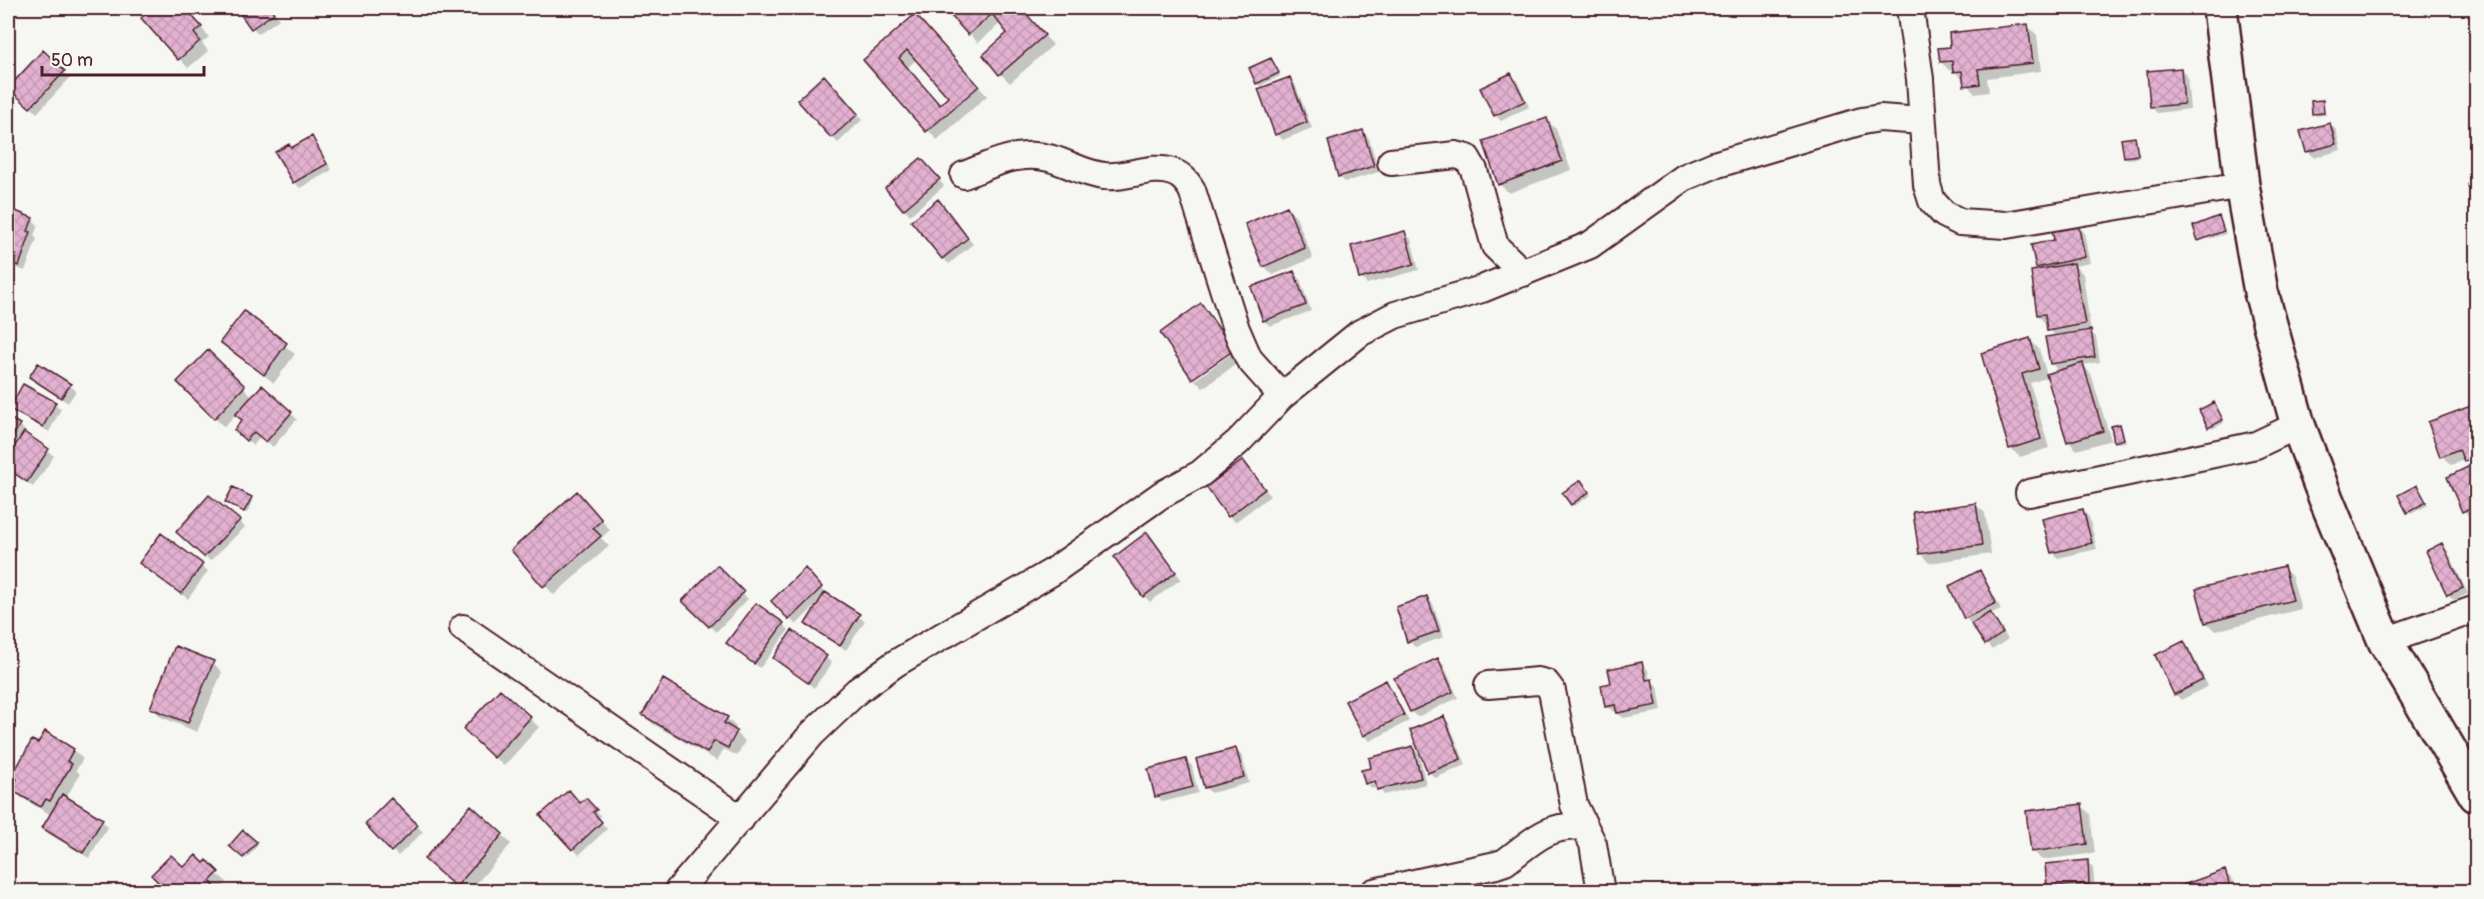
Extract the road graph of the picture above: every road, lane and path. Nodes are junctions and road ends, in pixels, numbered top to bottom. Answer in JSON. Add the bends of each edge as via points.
{"nodes":[{"id":1,"x":1910,"y":8,"type":"edge"},
{"id":2,"x":2220,"y":8,"type":"edge"},
{"id":3,"x":1922,"y":121,"type":"junction"},
{"id":4,"x":1390,"y":162,"type":"dead end"},
{"id":5,"x":963,"y":175,"type":"dead end"},
{"id":6,"x":2241,"y":185,"type":"junction"},
{"id":7,"x":1523,"y":273,"type":"junction"},
{"id":8,"x":1282,"y":396,"type":"junction"},
{"id":9,"x":2298,"y":425,"type":"junction"},
{"id":10,"x":2029,"y":493,"type":"dead end"},
{"id":11,"x":2476,"y":609,"type":"edge"},
{"id":12,"x":463,"y":628,"type":"dead end"},
{"id":13,"x":2385,"y":641,"type":"junction"},
{"id":14,"x":1488,"y":685,"type":"dead end"},
{"id":15,"x":2476,"y":795,"type":"edge"},
{"id":16,"x":741,"y":819,"type":"junction"},
{"id":17,"x":1584,"y":827,"type":"junction"},
{"id":18,"x":677,"y":891,"type":"edge"},
{"id":19,"x":1374,"y":891,"type":"edge"},
{"id":20,"x":1601,"y":891,"type":"edge"}],
"edges":[{"from":1,"to":3,"type":"street"},
{"from":2,"to":6,"type":"main road"},
{"from":3,"to":6,"type":"street","via":[[1932,201],[1944,214],[1960,222],[2006,225]]},
{"from":3,"to":7,"type":"street","via":[[1862,121],[1714,165],[1685,177],[1590,245]]},
{"from":4,"to":7,"type":"street","via":[[1456,155],[1467,158],[1474,170],[1495,246]]},
{"from":5,"to":8,"type":"street","via":[[1025,156],[1058,159],[1102,176],[1161,169],[1174,172],[1192,190],[1249,359]]},
{"from":6,"to":9,"type":"main road","via":[[2261,292]]},
{"from":7,"to":8,"type":"street","via":[[1395,315],[1360,333]]},
{"from":8,"to":16,"type":"street","via":[[1238,442],[1200,474],[1161,495],[1052,572],[896,663],[857,691],[812,734]]},
{"from":9,"to":10,"type":"street","via":[[2256,445]]},
{"from":9,"to":13,"type":"main road"},
{"from":11,"to":13,"type":"street"},
{"from":12,"to":16,"type":"street"},
{"from":13,"to":15,"type":"main road"},
{"from":14,"to":17,"type":"street","via":[[1538,681],[1546,683],[1552,691],[1574,805]]},
{"from":16,"to":18,"type":"street"},
{"from":17,"to":19,"type":"street","via":[[1554,828],[1496,866]]},
{"from":17,"to":20,"type":"street","via":[[1593,844]]}]}
